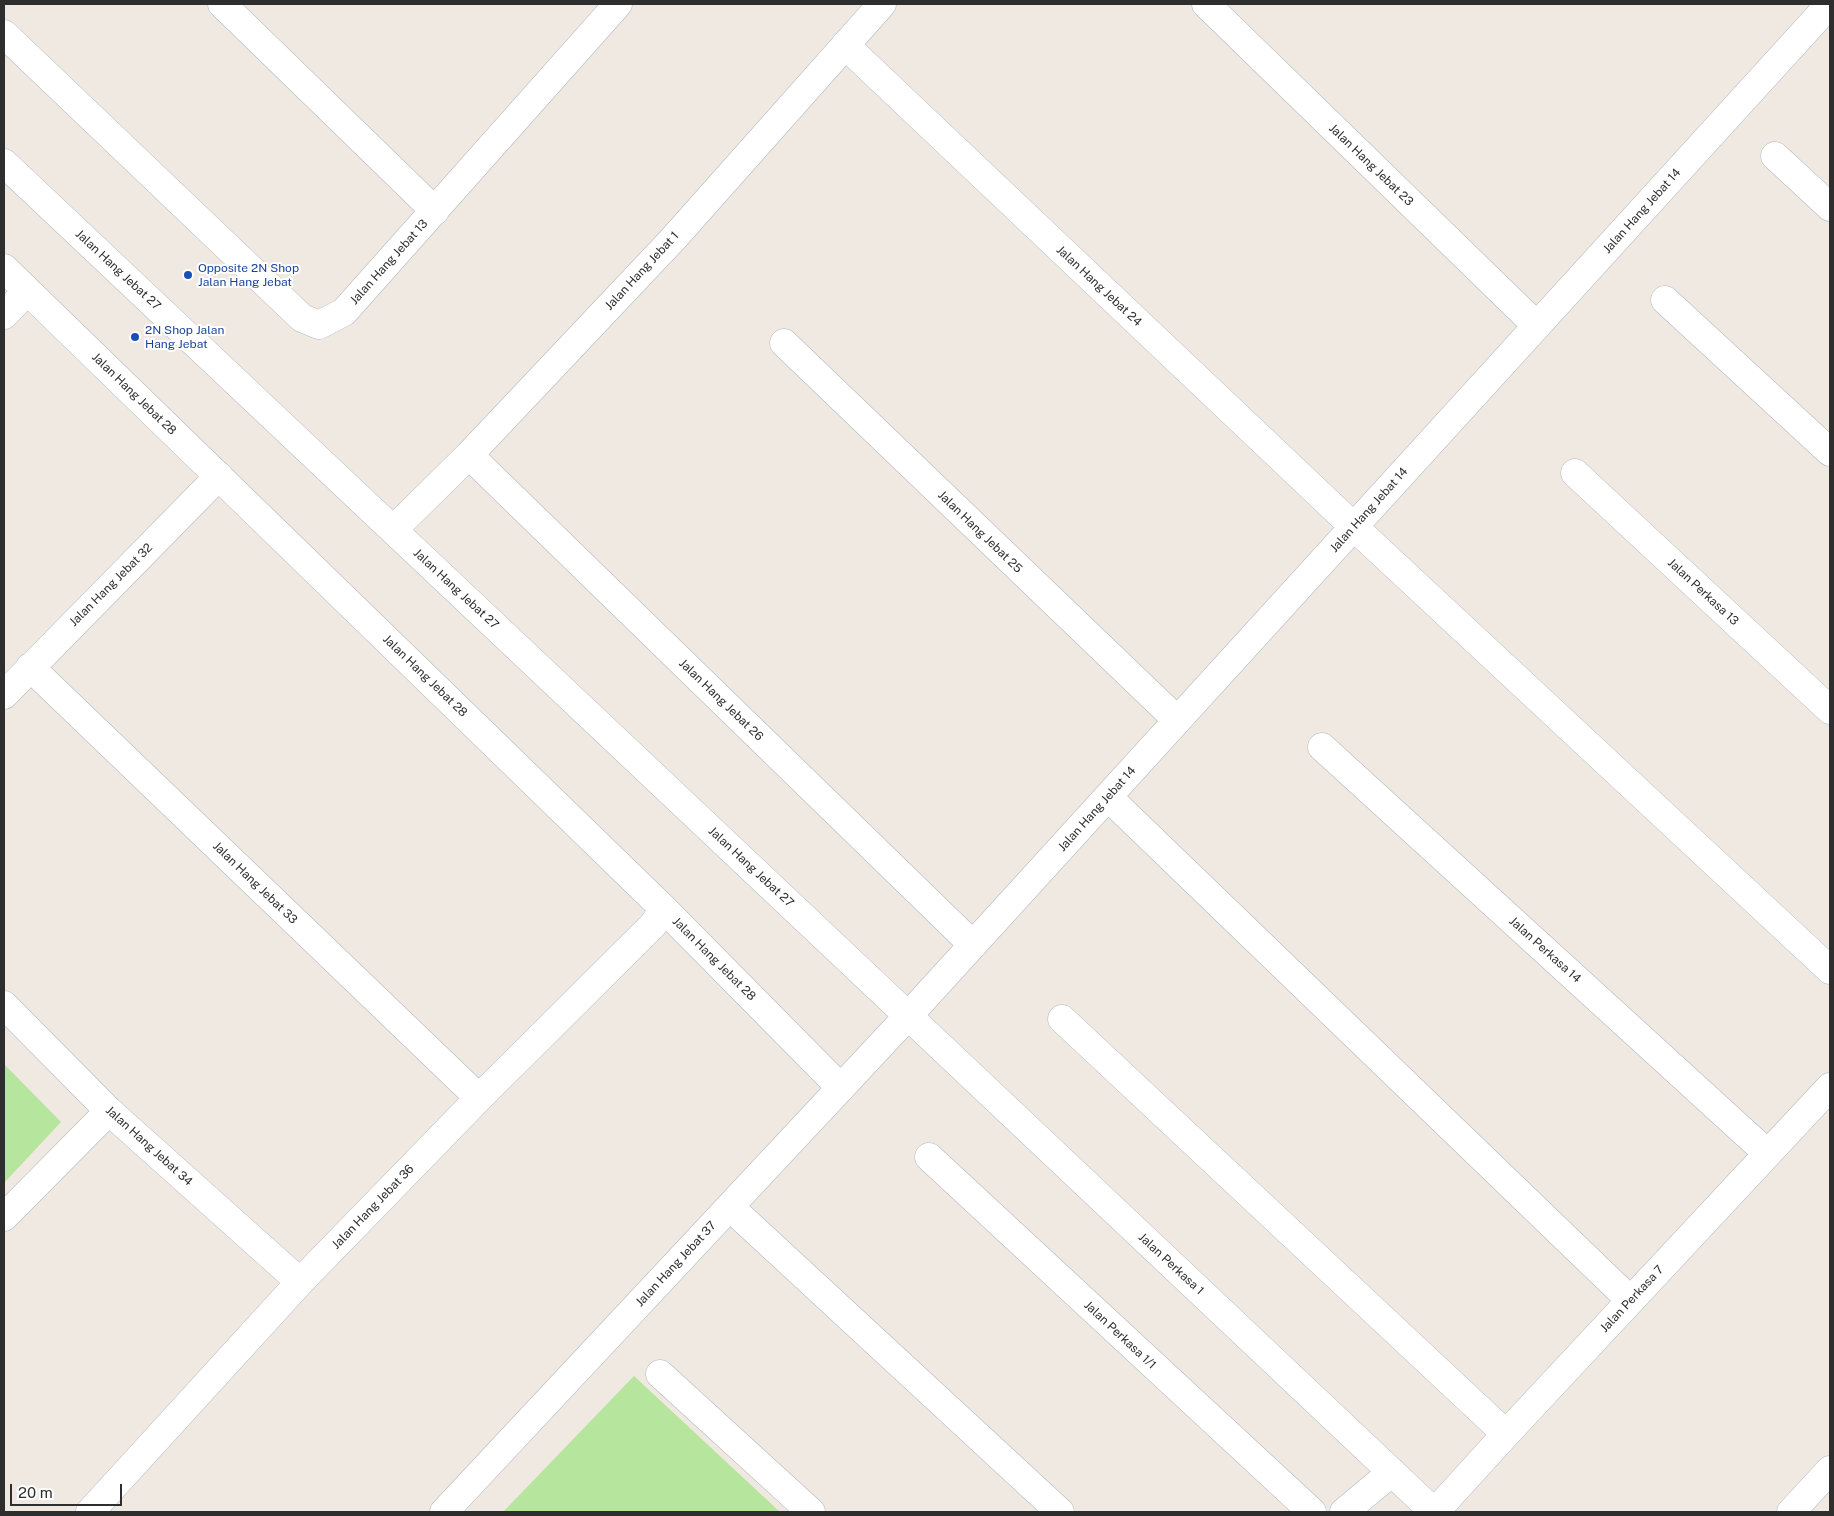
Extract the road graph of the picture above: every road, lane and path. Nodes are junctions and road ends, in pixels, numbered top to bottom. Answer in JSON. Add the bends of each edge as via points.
{"nodes":[{"id":1,"x":222,"y":4,"type":"edge"},
{"id":2,"x":618,"y":4,"type":"edge"},
{"id":3,"x":882,"y":4,"type":"edge"},
{"id":4,"x":1206,"y":4,"type":"edge"},
{"id":5,"x":1830,"y":4,"type":"edge"},
{"id":6,"x":4,"y":34,"type":"edge"},
{"id":7,"x":845,"y":45,"type":"junction"},
{"id":8,"x":1774,"y":156,"type":"dead end"},
{"id":9,"x":4,"y":163,"type":"edge"},
{"id":10,"x":1830,"y":207,"type":"edge"},
{"id":11,"x":435,"y":212,"type":"junction"},
{"id":12,"x":4,"y":268,"type":"edge"},
{"id":13,"x":27,"y":291,"type":"junction"},
{"id":14,"x":1665,"y":300,"type":"dead end"},
{"id":15,"x":4,"y":316,"type":"edge"},
{"id":16,"x":1537,"y":326,"type":"junction"},
{"id":17,"x":784,"y":343,"type":"dead end"},
{"id":18,"x":1830,"y":452,"type":"edge"},
{"id":19,"x":469,"y":455,"type":"junction"},
{"id":20,"x":1575,"y":473,"type":"dead end"},
{"id":21,"x":218,"y":476,"type":"junction"},
{"id":22,"x":1354,"y":527,"type":"junction"},
{"id":23,"x":394,"y":530,"type":"junction"},
{"id":24,"x":30,"y":667,"type":"junction"},
{"id":25,"x":4,"y":695,"type":"edge"},
{"id":26,"x":1830,"y":710,"type":"edge"},
{"id":27,"x":1177,"y":720,"type":"junction"},
{"id":28,"x":1322,"y":747,"type":"dead end"},
{"id":29,"x":1108,"y":797,"type":"junction"},
{"id":30,"x":664,"y":909,"type":"junction"},
{"id":31,"x":973,"y":946,"type":"junction"},
{"id":32,"x":1830,"y":970,"type":"edge"},
{"id":33,"x":4,"y":1005,"type":"edge"},
{"id":34,"x":908,"y":1016,"type":"junction"},
{"id":35,"x":1062,"y":1019,"type":"dead end"},
{"id":36,"x":1830,"y":1087,"type":"edge"},
{"id":37,"x":842,"y":1088,"type":"junction"},
{"id":38,"x":479,"y":1098,"type":"junction"},
{"id":39,"x":109,"y":1111,"type":"junction"},
{"id":40,"x":1767,"y":1153,"type":"junction"},
{"id":41,"x":929,"y":1157,"type":"dead end"},
{"id":42,"x":730,"y":1207,"type":"junction"},
{"id":43,"x":4,"y":1217,"type":"edge"},
{"id":44,"x":300,"y":1282,"type":"junction"},
{"id":45,"x":1630,"y":1300,"type":"junction"},
{"id":46,"x":660,"y":1374,"type":"dead end"},
{"id":47,"x":1506,"y":1434,"type":"junction"},
{"id":48,"x":1830,"y":1470,"type":"edge"},
{"id":49,"x":1392,"y":1472,"type":"junction"},
{"id":50,"x":1801,"y":1509,"type":"edge"},
{"id":51,"x":90,"y":1512,"type":"edge"},
{"id":52,"x":444,"y":1512,"type":"edge"},
{"id":53,"x":811,"y":1512,"type":"edge"},
{"id":54,"x":1060,"y":1512,"type":"edge"},
{"id":55,"x":1312,"y":1512,"type":"edge"},
{"id":56,"x":1344,"y":1512,"type":"edge"},
{"id":57,"x":1435,"y":1512,"type":"edge"}],
"edges":[{"from":1,"to":11,"type":"street"},
{"from":2,"to":11,"type":"street","name":"Jalan Hang Jebat 13"},
{"from":3,"to":7,"type":"street","name":"Jalan Hang Jebat 1"},
{"from":4,"to":16,"type":"street","name":"Jalan Hang Jebat 23"},
{"from":5,"to":16,"type":"street","name":"Jalan Hang Jebat 14"},
{"from":6,"to":11,"type":"street","name":"Jalan Hang Jebat 13","via":[[302,318],[319,325],[344,312]]},
{"from":7,"to":19,"type":"street","name":"Jalan Hang Jebat 1","via":[[674,238]]},
{"from":7,"to":22,"type":"street","name":"Jalan Hang Jebat 24"},
{"from":8,"to":10,"type":"street"},
{"from":9,"to":23,"type":"street","name":"Jalan Hang Jebat 27"},
{"from":12,"to":13,"type":"street","name":"Jalan Hang Jebat 28"},
{"from":13,"to":15,"type":"street"},
{"from":13,"to":21,"type":"street","name":"Jalan Hang Jebat 28"},
{"from":14,"to":18,"type":"street"},
{"from":16,"to":22,"type":"street","name":"Jalan Hang Jebat 14"},
{"from":17,"to":27,"type":"street","name":"Jalan Hang Jebat 25"},
{"from":19,"to":23,"type":"street","name":"Jalan Hang Jebat 1"},
{"from":19,"to":31,"type":"street","name":"Jalan Hang Jebat 26"},
{"from":20,"to":26,"type":"street","name":"Jalan Perkasa 13"},
{"from":21,"to":24,"type":"street","name":"Jalan Hang Jebat 32"},
{"from":21,"to":30,"type":"street","name":"Jalan Hang Jebat 28"},
{"from":22,"to":27,"type":"street","name":"Jalan Hang Jebat 14"},
{"from":22,"to":32,"type":"street","name":"Jalan Hang Jebat 24"},
{"from":23,"to":34,"type":"street","name":"Jalan Hang Jebat 27"},
{"from":24,"to":25,"type":"street","name":"Jalan Hang Jebat 32"},
{"from":24,"to":38,"type":"street","name":"Jalan Hang Jebat 33"},
{"from":27,"to":29,"type":"street","name":"Jalan Hang Jebat 14"},
{"from":28,"to":40,"type":"street","name":"Jalan Perkasa 14"},
{"from":29,"to":31,"type":"street","name":"Jalan Hang Jebat 14"},
{"from":29,"to":45,"type":"street"},
{"from":30,"to":37,"type":"street","name":"Jalan Hang Jebat 28"},
{"from":30,"to":38,"type":"street","name":"Jalan Hang Jebat 36","via":[[653,925]]},
{"from":31,"to":34,"type":"street","name":"Jalan Hang Jebat 14"},
{"from":33,"to":39,"type":"street","name":"Jalan Hang Jebat 34"},
{"from":34,"to":37,"type":"street","name":"Jalan Hang Jebat 37"},
{"from":34,"to":49,"type":"street","name":"Jalan Perkasa 1"},
{"from":35,"to":47,"type":"street"},
{"from":36,"to":40,"type":"street","name":"Jalan Perkasa 7"},
{"from":37,"to":42,"type":"street","name":"Jalan Hang Jebat 37"},
{"from":38,"to":44,"type":"street","name":"Jalan Hang Jebat 36"},
{"from":39,"to":43,"type":"street"},
{"from":39,"to":44,"type":"street","name":"Jalan Hang Jebat 34"},
{"from":40,"to":45,"type":"street","name":"Jalan Perkasa 7"},
{"from":41,"to":55,"type":"street","name":"Jalan Perkasa 1/1"},
{"from":42,"to":52,"type":"street","name":"Jalan Hang Jebat 37"},
{"from":42,"to":54,"type":"street"},
{"from":44,"to":51,"type":"street","name":"Jalan Hang Jebat 36"},
{"from":45,"to":47,"type":"street","name":"Jalan Perkasa 7"},
{"from":46,"to":53,"type":"street"},
{"from":47,"to":57,"type":"street","name":"Jalan Perkasa 7"},
{"from":48,"to":50,"type":"street"},
{"from":49,"to":56,"type":"street"},
{"from":49,"to":57,"type":"street","name":"Jalan Perkasa 1"}]}
